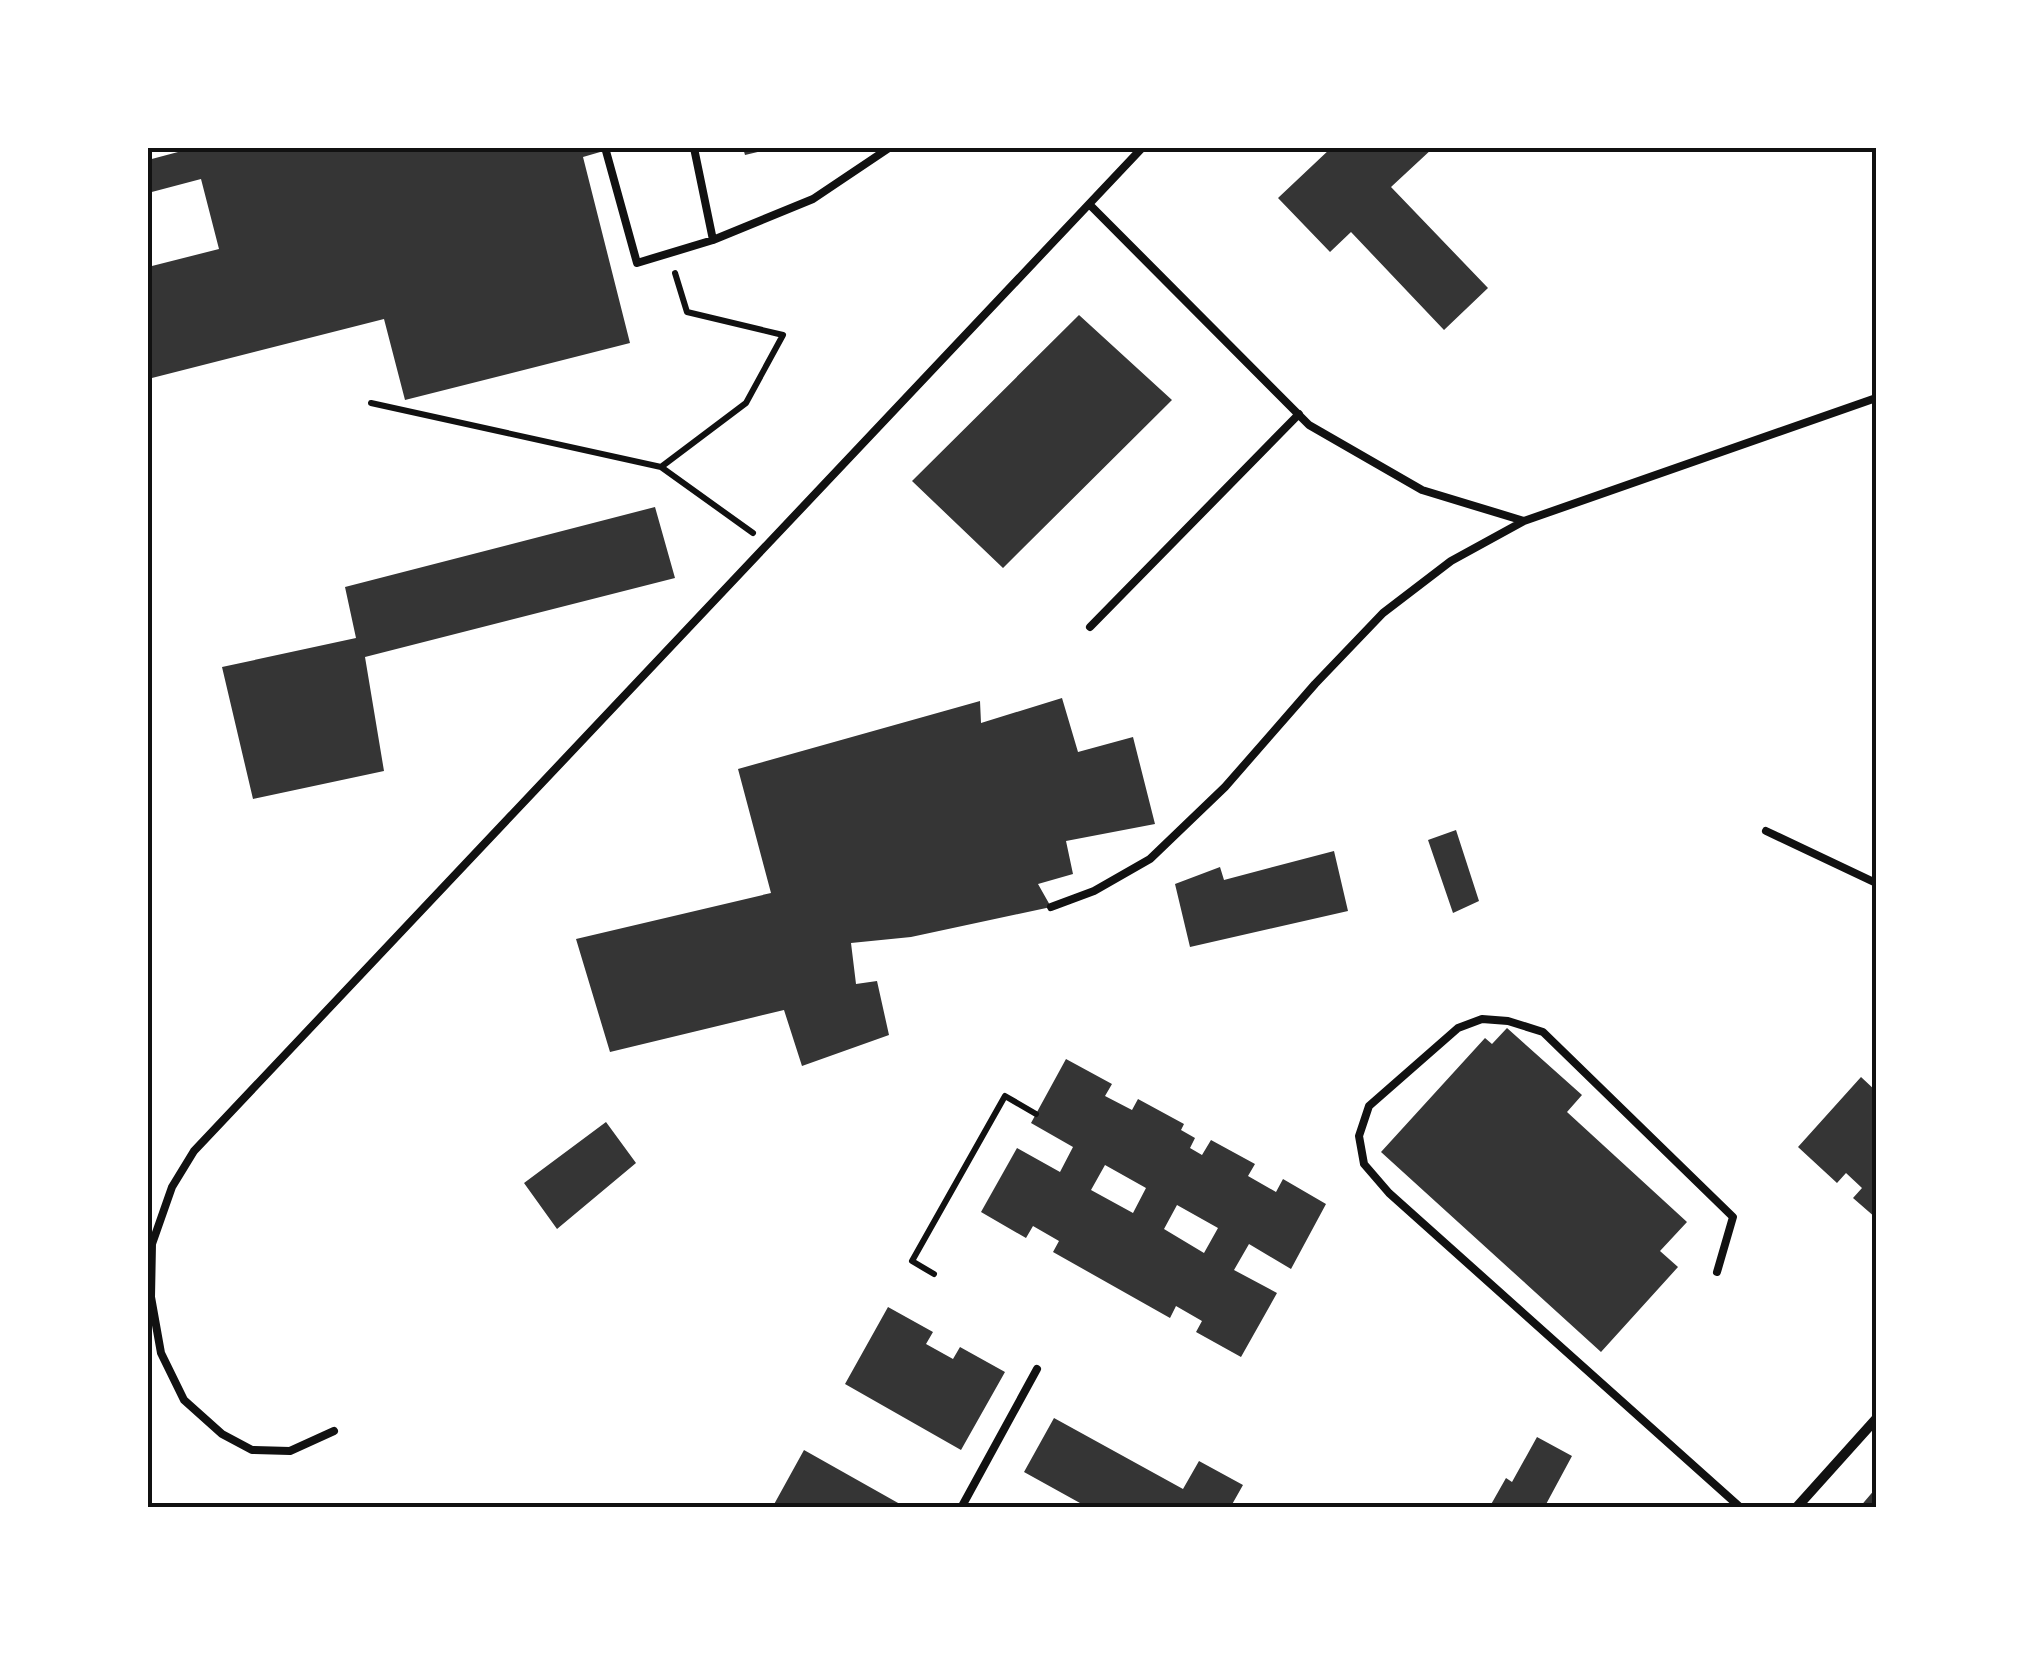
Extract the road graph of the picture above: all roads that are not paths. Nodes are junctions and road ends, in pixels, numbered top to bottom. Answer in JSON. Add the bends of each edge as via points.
{"nodes":[{"id":1,"x":694,"y":148,"type":"edge"},
{"id":2,"x":889,"y":148,"type":"edge"},
{"id":3,"x":1142,"y":148,"type":"edge"},
{"id":4,"x":606,"y":151,"type":"dead end"},
{"id":5,"x":1090,"y":205,"type":"junction"},
{"id":6,"x":713,"y":240,"type":"junction"},
{"id":7,"x":1876,"y":398,"type":"edge"},
{"id":8,"x":1299,"y":414,"type":"junction"},
{"id":9,"x":1524,"y":521,"type":"junction"},
{"id":10,"x":1090,"y":628,"type":"dead end"},
{"id":11,"x":1766,"y":831,"type":"dead end"},
{"id":12,"x":1876,"y":883,"type":"edge"},
{"id":13,"x":1051,"y":907,"type":"dead end"},
{"id":14,"x":1717,"y":1272,"type":"dead end"},
{"id":15,"x":1037,"y":1369,"type":"dead end"},
{"id":16,"x":1876,"y":1419,"type":"edge"},
{"id":17,"x":334,"y":1432,"type":"dead end"},
{"id":18,"x":961,"y":1508,"type":"edge"},
{"id":19,"x":1740,"y":1508,"type":"edge"},
{"id":20,"x":1796,"y":1508,"type":"edge"}],
"edges":[{"from":1,"to":6,"type":"lane"},
{"from":2,"to":6,"type":"lane","via":[[814,199]]},
{"from":3,"to":5,"type":"lane"},
{"from":4,"to":6,"type":"lane","via":[[637,263]]},
{"from":5,"to":8,"type":"lane"},
{"from":5,"to":17,"type":"lane","via":[[194,1151],[172,1187],[152,1244],[151,1298],[161,1353],[184,1400],[252,1450],[290,1451]]},
{"from":7,"to":9,"type":"lane"},
{"from":8,"to":9,"type":"lane","via":[[1422,490]]},
{"from":8,"to":10,"type":"lane"},
{"from":9,"to":13,"type":"lane","via":[[1451,562],[1383,613],[1225,788],[1150,859]]},
{"from":11,"to":12,"type":"lane"},
{"from":14,"to":19,"type":"lane","via":[[1733,1217],[1543,1032],[1508,1020],[1482,1019],[1458,1028],[1369,1106],[1359,1136],[1364,1164],[1389,1193]]},
{"from":15,"to":18,"type":"lane"},
{"from":16,"to":20,"type":"street"}]}
